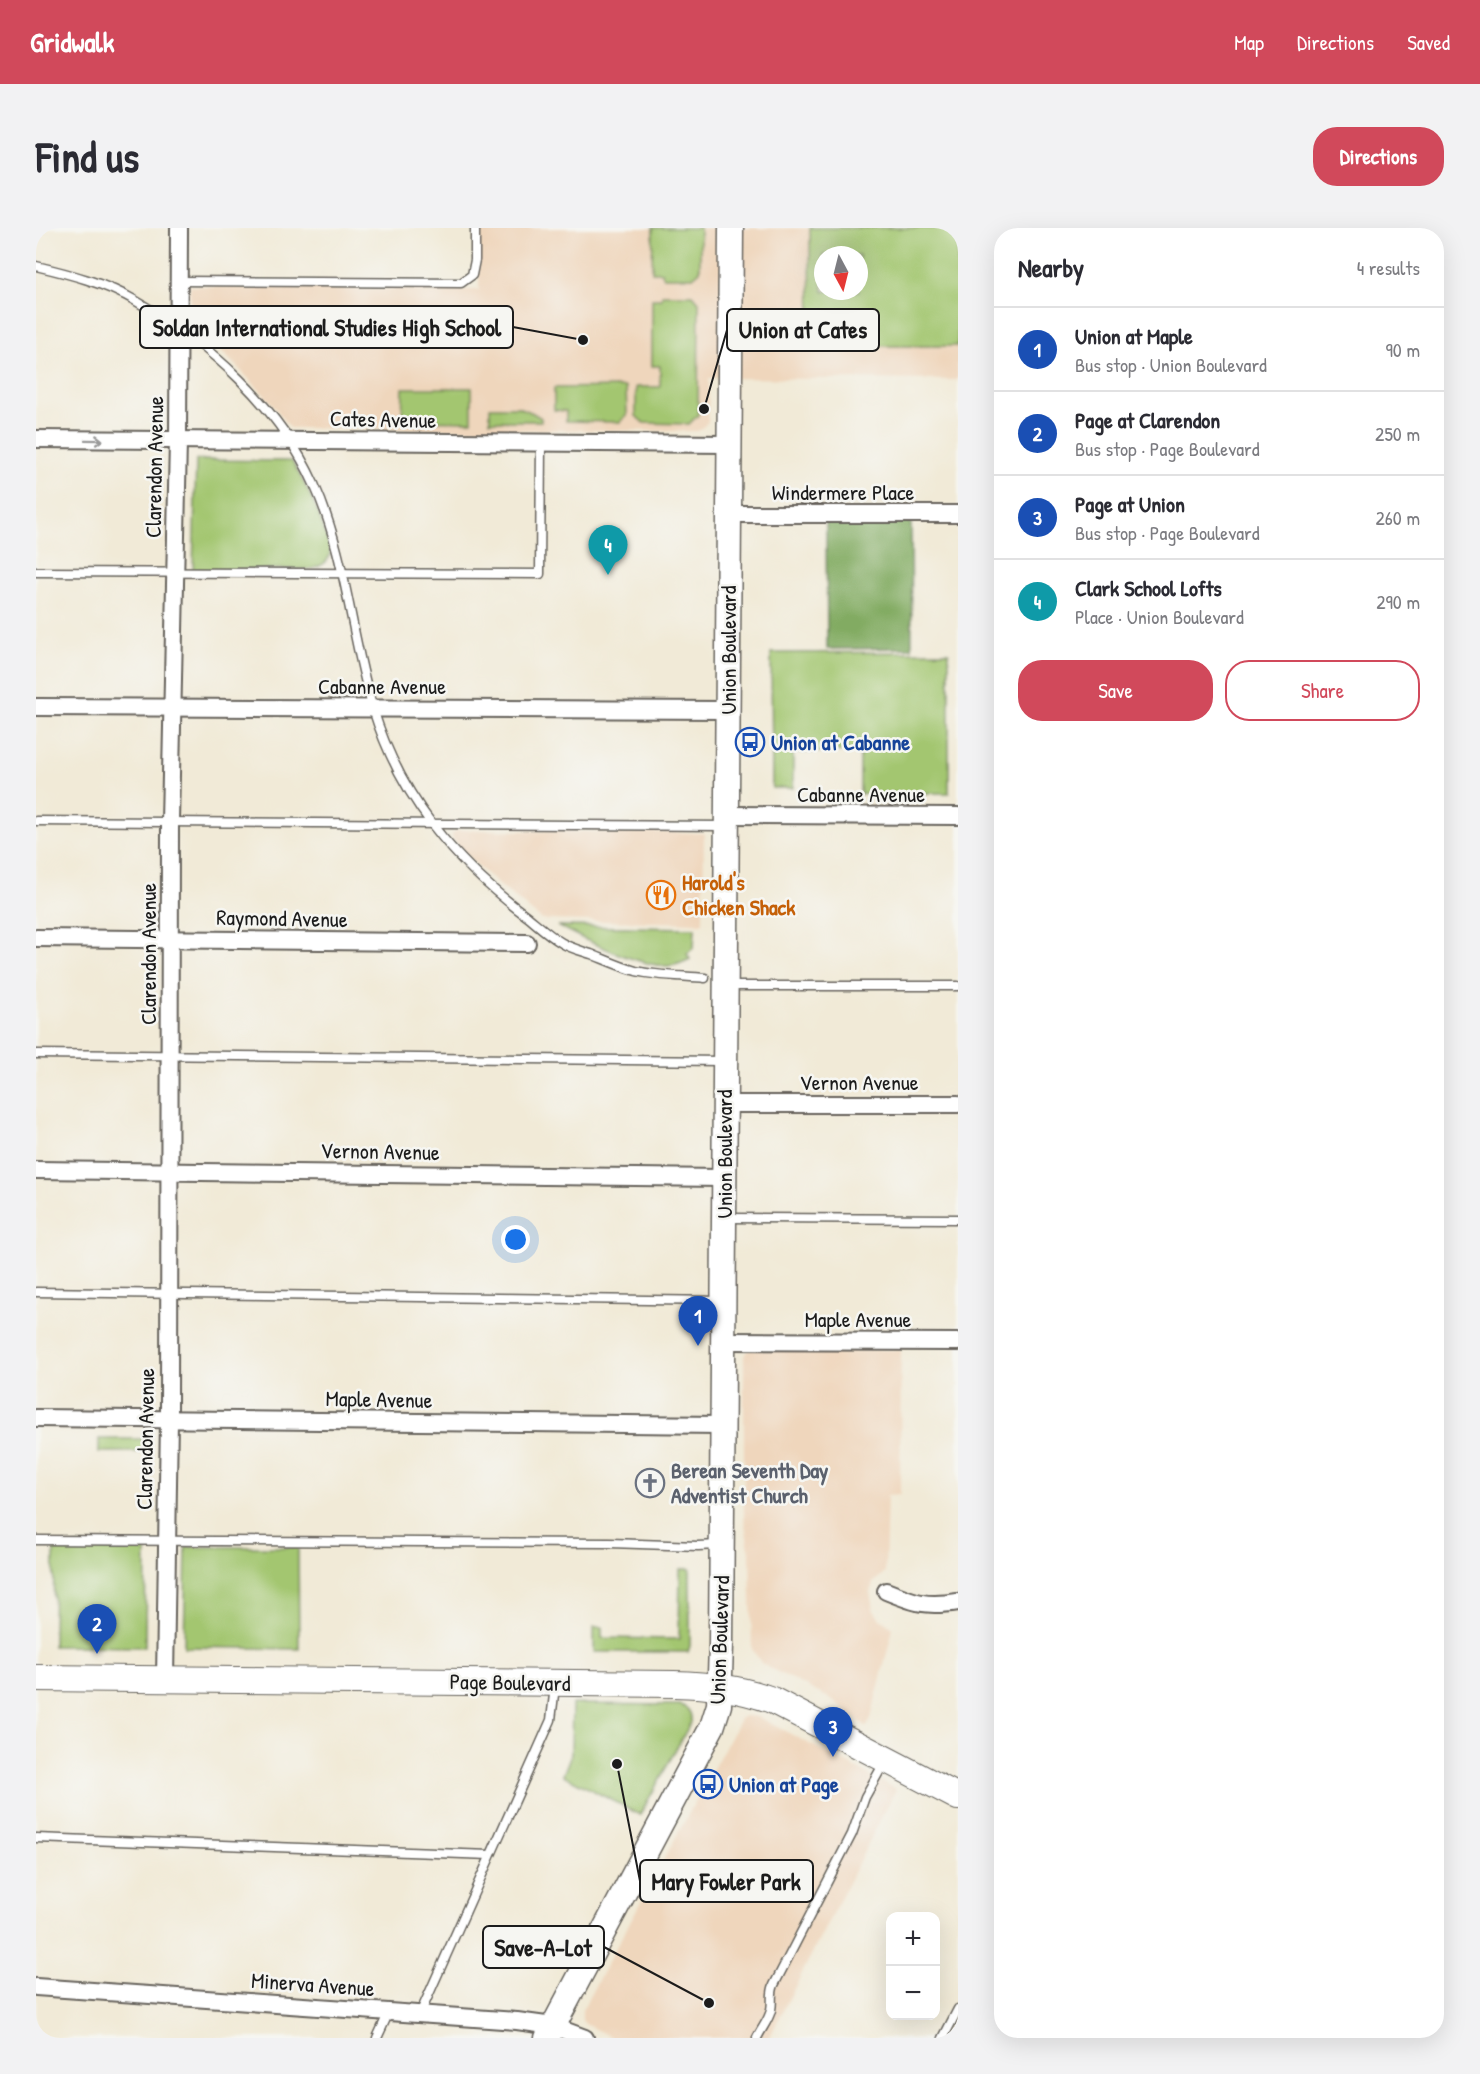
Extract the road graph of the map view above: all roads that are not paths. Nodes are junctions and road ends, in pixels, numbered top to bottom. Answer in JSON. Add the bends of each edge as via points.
{"nodes":[{"id":1,"x":179,"y":228,"type":"edge"},
{"id":2,"x":475,"y":228,"type":"edge"},
{"id":3,"x":731,"y":228,"type":"edge"},
{"id":4,"x":36,"y":266,"type":"edge"},
{"id":5,"x":178,"y":281,"type":"junction"},
{"id":6,"x":178,"y":328,"type":"junction"},
{"id":7,"x":36,"y":439,"type":"edge"},
{"id":8,"x":291,"y":440,"type":"junction"},
{"id":9,"x":178,"y":441,"type":"junction"},
{"id":10,"x":542,"y":443,"type":"junction"},
{"id":11,"x":729,"y":444,"type":"junction"},
{"id":12,"x":729,"y":514,"type":"junction"},
{"id":13,"x":958,"y":514,"type":"edge"},
{"id":14,"x":36,"y":572,"type":"edge"},
{"id":15,"x":175,"y":573,"type":"junction"},
{"id":16,"x":343,"y":574,"type":"junction"},
{"id":17,"x":36,"y":707,"type":"edge"},
{"id":18,"x":172,"y":708,"type":"junction"},
{"id":19,"x":373,"y":709,"type":"junction"},
{"id":20,"x":728,"y":710,"type":"junction"},
{"id":21,"x":958,"y":816,"type":"edge"},
{"id":22,"x":36,"y":821,"type":"edge"},
{"id":23,"x":727,"y":821,"type":"junction"},
{"id":24,"x":170,"y":822,"type":"junction"},
{"id":25,"x":430,"y":825,"type":"junction"},
{"id":26,"x":36,"y":938,"type":"edge"},
{"id":27,"x":170,"y":940,"type":"junction"},
{"id":28,"x":527,"y":943,"type":"dead end"},
{"id":29,"x":715,"y":982,"type":"junction"},
{"id":30,"x":958,"y":986,"type":"edge"},
{"id":31,"x":36,"y":1054,"type":"edge"},
{"id":32,"x":170,"y":1055,"type":"junction"},
{"id":33,"x":725,"y":1061,"type":"junction"},
{"id":34,"x":725,"y":1104,"type":"junction"},
{"id":35,"x":958,"y":1104,"type":"edge"},
{"id":36,"x":36,"y":1170,"type":"edge"},
{"id":37,"x":169,"y":1171,"type":"junction"},
{"id":38,"x":724,"y":1179,"type":"junction"},
{"id":39,"x":724,"y":1218,"type":"junction"},
{"id":40,"x":958,"y":1219,"type":"edge"},
{"id":41,"x":36,"y":1292,"type":"edge"},
{"id":42,"x":169,"y":1293,"type":"junction"},
{"id":43,"x":723,"y":1301,"type":"junction"},
{"id":44,"x":723,"y":1341,"type":"junction"},
{"id":45,"x":958,"y":1342,"type":"edge"},
{"id":46,"x":36,"y":1418,"type":"edge"},
{"id":47,"x":169,"y":1419,"type":"junction"},
{"id":48,"x":722,"y":1425,"type":"junction"},
{"id":49,"x":36,"y":1540,"type":"edge"},
{"id":50,"x":166,"y":1541,"type":"junction"},
{"id":51,"x":722,"y":1544,"type":"junction"},
{"id":52,"x":886,"y":1591,"type":"dead end"},
{"id":53,"x":958,"y":1602,"type":"edge"},
{"id":54,"x":36,"y":1678,"type":"edge"},
{"id":55,"x":165,"y":1679,"type":"junction"},
{"id":56,"x":556,"y":1683,"type":"junction"},
{"id":57,"x":720,"y":1686,"type":"junction"},
{"id":58,"x":885,"y":1760,"type":"junction"},
{"id":59,"x":958,"y":1797,"type":"edge"},
{"id":60,"x":36,"y":1839,"type":"edge"},
{"id":61,"x":490,"y":1856,"type":"junction"},
{"id":62,"x":36,"y":1987,"type":"edge"},
{"id":63,"x":958,"y":2009,"type":"edge"},
{"id":64,"x":389,"y":2012,"type":"junction"},
{"id":65,"x":420,"y":2014,"type":"junction"},
{"id":66,"x":550,"y":2032,"type":"edge"},
{"id":67,"x":377,"y":2038,"type":"edge"},
{"id":68,"x":585,"y":2038,"type":"edge"},
{"id":69,"x":757,"y":2038,"type":"edge"},
{"id":70,"x":943,"y":2038,"type":"edge"}],
"edges":[{"from":1,"to":5,"type":"street","name":"Clarendon Avenue"},
{"from":2,"to":5,"type":"lane","via":[[472,275],[461,283]]},
{"from":3,"to":11,"type":"main road","name":"Union Boulevard"},
{"from":4,"to":6,"type":"lane","via":[[78,276],[134,300]]},
{"from":5,"to":6,"type":"street","name":"Clarendon Avenue"},
{"from":6,"to":8,"type":"lane","via":[[250,390]]},
{"from":6,"to":9,"type":"street","name":"Clarendon Avenue"},
{"from":7,"to":9,"type":"street","name":"Cates Avenue","one_way":true},
{"from":8,"to":9,"type":"street","name":"Cates Avenue"},
{"from":8,"to":10,"type":"street","name":"Cates Avenue"},
{"from":8,"to":16,"type":"lane","via":[[322,502]]},
{"from":9,"to":15,"type":"street","name":"Clarendon Avenue"},
{"from":10,"to":11,"type":"street","name":"Cates Avenue"},
{"from":10,"to":16,"type":"lane","via":[[540,574]]},
{"from":11,"to":12,"type":"main road","name":"Union Boulevard"},
{"from":12,"to":13,"type":"street","name":"Windermere Place"},
{"from":12,"to":20,"type":"main road","name":"Union Boulevard"},
{"from":14,"to":15,"type":"lane"},
{"from":15,"to":16,"type":"lane"},
{"from":15,"to":18,"type":"street","name":"Clarendon Avenue"},
{"from":16,"to":19,"type":"lane"},
{"from":17,"to":18,"type":"street","name":"Cabanne Avenue"},
{"from":18,"to":19,"type":"street","name":"Cabanne Avenue"},
{"from":18,"to":24,"type":"street","name":"Clarendon Avenue"},
{"from":19,"to":20,"type":"street","name":"Cabanne Avenue"},
{"from":19,"to":25,"type":"lane","via":[[398,772]]},
{"from":20,"to":23,"type":"main road","name":"Union Boulevard"},
{"from":21,"to":23,"type":"street","name":"Cabanne Avenue"},
{"from":22,"to":24,"type":"lane"},
{"from":23,"to":25,"type":"lane"},
{"from":23,"to":29,"type":"main road","name":"Union Boulevard"},
{"from":24,"to":25,"type":"lane"},
{"from":24,"to":27,"type":"street","name":"Clarendon Avenue"},
{"from":25,"to":29,"type":"lane","via":[[503,899],[563,944],[638,971]]},
{"from":26,"to":27,"type":"street","name":"Raymond Avenue"},
{"from":27,"to":28,"type":"street","name":"Raymond Avenue"},
{"from":27,"to":32,"type":"street","name":"Clarendon Avenue"},
{"from":29,"to":30,"type":"lane"},
{"from":29,"to":33,"type":"main road","name":"Union Boulevard"},
{"from":31,"to":32,"type":"lane"},
{"from":32,"to":33,"type":"lane"},
{"from":32,"to":37,"type":"street","name":"Clarendon Avenue"},
{"from":33,"to":34,"type":"main road","name":"Union Boulevard"},
{"from":34,"to":35,"type":"street","name":"Vernon Avenue"},
{"from":34,"to":38,"type":"main road","name":"Union Boulevard"},
{"from":36,"to":37,"type":"street","name":"Vernon Avenue"},
{"from":37,"to":38,"type":"street","name":"Vernon Avenue"},
{"from":37,"to":42,"type":"street","name":"Clarendon Avenue"},
{"from":38,"to":39,"type":"main road","name":"Union Boulevard"},
{"from":39,"to":40,"type":"lane"},
{"from":39,"to":43,"type":"main road","name":"Union Boulevard"},
{"from":41,"to":42,"type":"lane"},
{"from":42,"to":43,"type":"lane"},
{"from":42,"to":47,"type":"street","name":"Clarendon Avenue"},
{"from":43,"to":44,"type":"main road","name":"Union Boulevard"},
{"from":44,"to":45,"type":"street","name":"Maple Avenue"},
{"from":44,"to":48,"type":"main road","name":"Union Boulevard"},
{"from":46,"to":47,"type":"street","name":"Maple Avenue"},
{"from":47,"to":48,"type":"street","name":"Maple Avenue"},
{"from":47,"to":50,"type":"street","name":"Clarendon Avenue"},
{"from":48,"to":51,"type":"main road","name":"Union Boulevard"},
{"from":49,"to":50,"type":"lane"},
{"from":50,"to":51,"type":"lane"},
{"from":50,"to":55,"type":"street","name":"Clarendon Avenue"},
{"from":51,"to":57,"type":"main road","name":"Union Boulevard"},
{"from":52,"to":53,"type":"street","via":[[918,1604]]},
{"from":54,"to":55,"type":"main road","name":"Page Boulevard"},
{"from":55,"to":56,"type":"main road","name":"Page Boulevard"},
{"from":56,"to":57,"type":"main road","name":"Page Boulevard"},
{"from":56,"to":61,"type":"lane","via":[[551,1720]]},
{"from":57,"to":58,"type":"main road","name":"Page Boulevard","via":[[772,1700]]},
{"from":57,"to":66,"type":"main road","name":"Union Boulevard","via":[[712,1727]]},
{"from":58,"to":59,"type":"main road","name":"Page Boulevard"},
{"from":58,"to":69,"type":"lane","via":[[852,1834],[770,1993],[771,2013]]},
{"from":60,"to":61,"type":"lane"},
{"from":61,"to":65,"type":"lane"},
{"from":62,"to":64,"type":"street","name":"Minerva Avenue"},
{"from":63,"to":70,"type":"lane"},
{"from":64,"to":65,"type":"street","name":"Minerva Avenue"},
{"from":64,"to":67,"type":"lane"},
{"from":65,"to":66,"type":"street","name":"Minerva Avenue"},
{"from":66,"to":68,"type":"street","name":"Minerva Avenue"}]}
